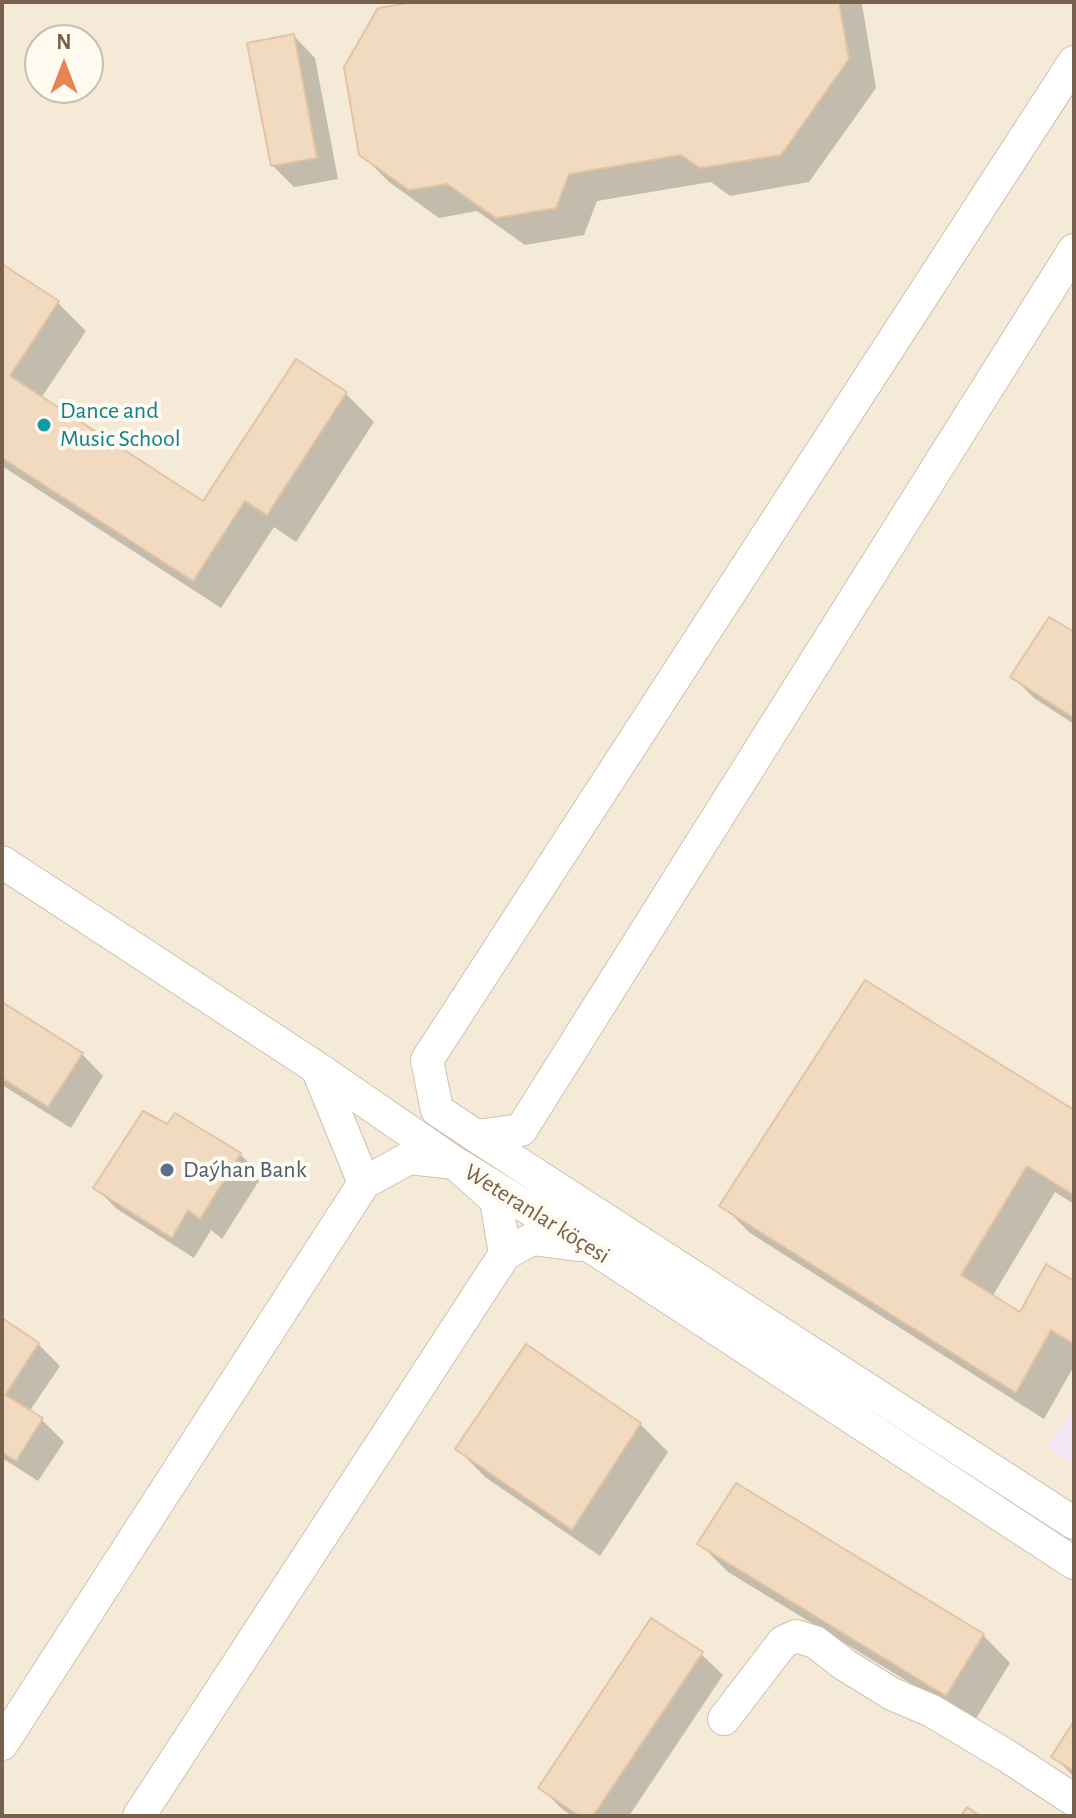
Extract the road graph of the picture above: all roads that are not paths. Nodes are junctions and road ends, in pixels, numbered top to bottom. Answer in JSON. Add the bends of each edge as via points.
{"nodes":[{"id":1,"x":1074,"y":62,"type":"edge"},
{"id":2,"x":1074,"y":250,"type":"edge"},
{"id":3,"x":2,"y":862,"type":"edge"},
{"id":4,"x":317,"y":1068,"type":"junction"},
{"id":5,"x":476,"y":1136,"type":"junction"},
{"id":6,"x":455,"y":1163,"type":"junction"},
{"id":7,"x":364,"y":1183,"type":"junction"},
{"id":8,"x":590,"y":1246,"type":"junction"},
{"id":9,"x":505,"y":1254,"type":"junction"},
{"id":10,"x":1074,"y":1523,"type":"edge"},
{"id":11,"x":1074,"y":1563,"type":"edge"},
{"id":12,"x":724,"y":1719,"type":"dead end"},
{"id":13,"x":2,"y":1744,"type":"edge"},
{"id":14,"x":1074,"y":1800,"type":"edge"},
{"id":15,"x":139,"y":1816,"type":"edge"}],
"edges":[{"from":1,"to":5,"type":"street","via":[[427,1060],[437,1110]]},
{"from":2,"to":5,"type":"street","via":[[521,1130]]},
{"from":3,"to":4,"type":"street","name":"Weteranlar köçesi"},
{"from":4,"to":6,"type":"street","name":"Weteranlar köçesi"},
{"from":4,"to":7,"type":"street"},
{"from":5,"to":10,"type":"street"},
{"from":6,"to":7,"type":"street","via":[[409,1158]]},
{"from":6,"to":8,"type":"street","name":"Weteranlar köçesi"},
{"from":6,"to":9,"type":"street","via":[[496,1200]]},
{"from":7,"to":13,"type":"street"},
{"from":8,"to":9,"type":"street","via":[[532,1239]]},
{"from":8,"to":11,"type":"street","name":"Weteranlar köçesi"},
{"from":9,"to":15,"type":"street"},
{"from":12,"to":14,"type":"street","via":[[783,1642],[796,1636],[815,1642],[892,1694],[932,1711]]}]}
